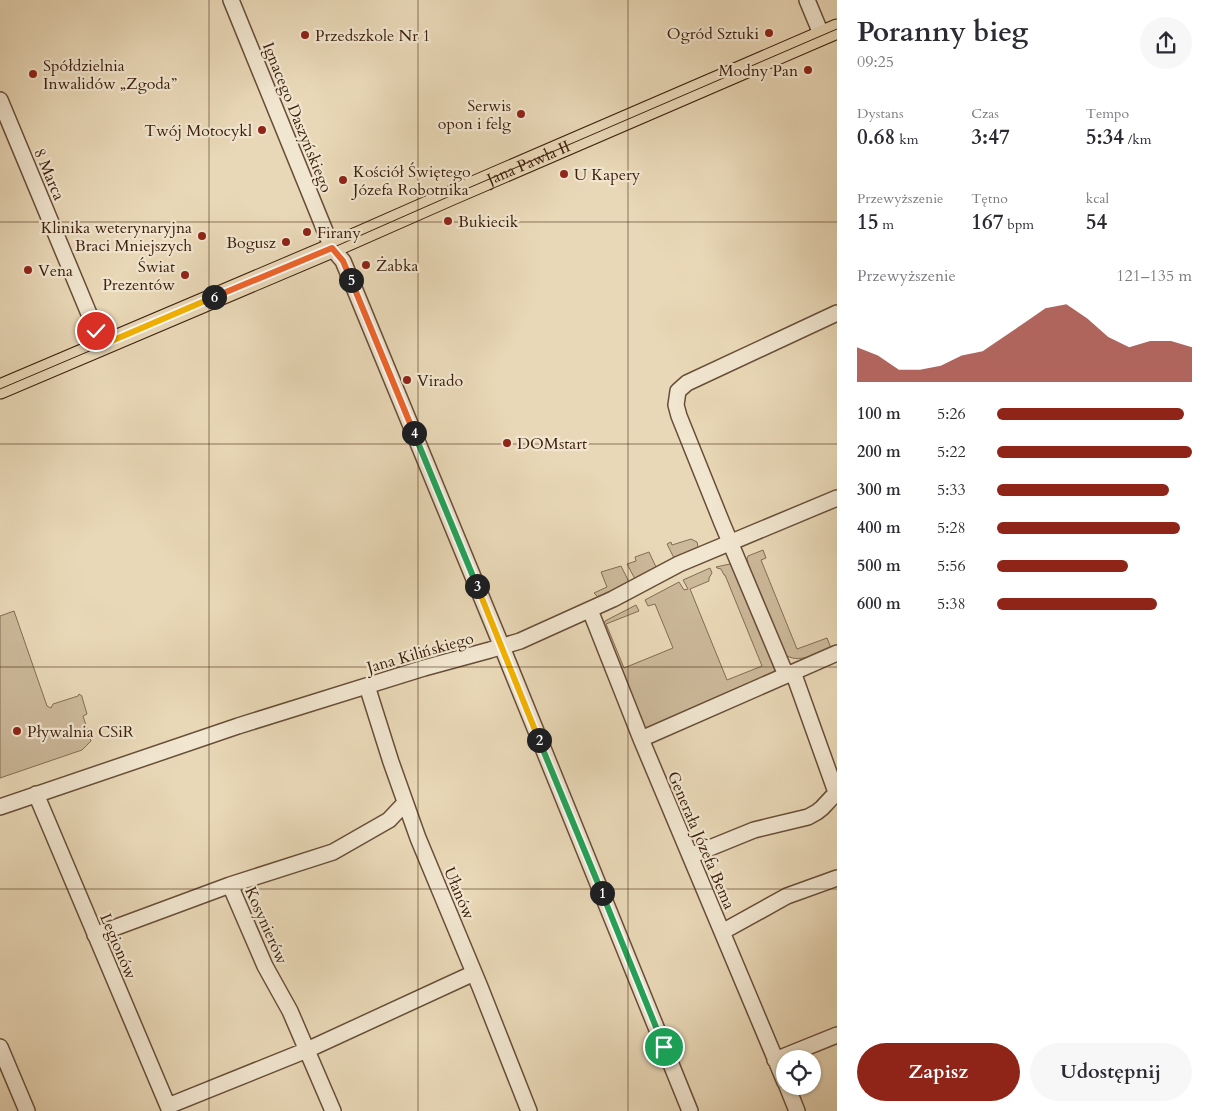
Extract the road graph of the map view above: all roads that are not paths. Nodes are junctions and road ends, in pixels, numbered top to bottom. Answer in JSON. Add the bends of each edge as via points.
{"nodes":[{"id":1,"x":231,"y":0,"type":"edge"},
{"id":2,"x":807,"y":0,"type":"edge"},
{"id":3,"x":830,"y":33,"type":"edge"},
{"id":4,"x":0,"y":100,"type":"edge"},
{"id":5,"x":332,"y":248,"type":"junction"},
{"id":6,"x":837,"y":313,"type":"edge"},
{"id":7,"x":102,"y":345,"type":"junction"},
{"id":8,"x":0,"y":389,"type":"edge"},
{"id":9,"x":837,"y":498,"type":"edge"},
{"id":10,"x":731,"y":542,"type":"junction"},
{"id":11,"x":590,"y":610,"type":"junction"},
{"id":12,"x":502,"y":647,"type":"junction"},
{"id":13,"x":837,"y":653,"type":"edge"},
{"id":14,"x":790,"y":674,"type":"junction"},
{"id":15,"x":367,"y":686,"type":"junction"},
{"id":16,"x":641,"y":739,"type":"junction"},
{"id":17,"x":836,"y":788,"type":"edge"},
{"id":18,"x":36,"y":794,"type":"junction"},
{"id":19,"x":405,"y":803,"type":"junction"},
{"id":20,"x":0,"y":807,"type":"edge"},
{"id":21,"x":690,"y":856,"type":"junction"},
{"id":22,"x":837,"y":878,"type":"edge"},
{"id":23,"x":230,"y":885,"type":"junction"},
{"id":24,"x":722,"y":932,"type":"junction"},
{"id":25,"x":95,"y":935,"type":"junction"},
{"id":26,"x":474,"y":973,"type":"junction"},
{"id":27,"x":837,"y":1035,"type":"edge"},
{"id":28,"x":0,"y":1047,"type":"edge"},
{"id":29,"x":307,"y":1050,"type":"junction"},
{"id":30,"x":775,"y":1060,"type":"joint"},
{"id":31,"x":791,"y":1095,"type":"edge"},
{"id":32,"x":169,"y":1108,"type":"edge"},
{"id":33,"x":27,"y":1111,"type":"edge"},
{"id":34,"x":333,"y":1111,"type":"edge"},
{"id":35,"x":529,"y":1111,"type":"edge"},
{"id":36,"x":690,"y":1111,"type":"edge"},
{"id":37,"x":798,"y":1111,"type":"edge"}],
"edges":[{"from":1,"to":5,"type":"street","name":"Ignacego Daszyńskiego"},
{"from":2,"to":3,"type":"street"},
{"from":3,"to":5,"type":"main road","name":"Jana Pawła II"},
{"from":4,"to":7,"type":"street","name":"8 Marca"},
{"from":5,"to":7,"type":"main road","name":"Jana Pawła II"},
{"from":5,"to":12,"type":"street","name":"Ignacego Daszyńskiego","via":[[343,261]]},
{"from":6,"to":10,"type":"street","via":[[687,383],[678,391],[676,405],[679,416]]},
{"from":7,"to":8,"type":"main road","name":"Jana Pawła II"},
{"from":9,"to":10,"type":"street","name":"Jana Kilińskiego"},
{"from":10,"to":11,"type":"street","name":"Jana Kilińskiego","via":[[679,564]]},
{"from":10,"to":14,"type":"street"},
{"from":11,"to":12,"type":"street","name":"Jana Kilińskiego"},
{"from":11,"to":16,"type":"street","name":"Generała Józefa Bema"},
{"from":12,"to":15,"type":"street","name":"Jana Kilińskiego"},
{"from":12,"to":36,"type":"street","name":"Ignacego Daszyńskiego"},
{"from":13,"to":14,"type":"street"},
{"from":14,"to":16,"type":"street"},
{"from":14,"to":17,"type":"street"},
{"from":15,"to":18,"type":"street","name":"Jana Kilińskiego"},
{"from":15,"to":19,"type":"street","name":"Ułanów"},
{"from":16,"to":21,"type":"street","name":"Generała Józefa Bema"},
{"from":17,"to":21,"type":"street","via":[[817,812],[754,830]]},
{"from":18,"to":20,"type":"street","name":"Jana Kilińskiego"},
{"from":18,"to":25,"type":"street","name":"Legionów"},
{"from":19,"to":23,"type":"street","via":[[389,820],[333,852]]},
{"from":19,"to":26,"type":"street","name":"Ułanów"},
{"from":21,"to":24,"type":"street","name":"Generała Józefa Bema"},
{"from":22,"to":24,"type":"street","via":[[788,896]]},
{"from":23,"to":25,"type":"street","name":"Kosynierów"},
{"from":23,"to":29,"type":"street","name":"Kosynierów","via":[[265,966]]},
{"from":24,"to":30,"type":"street","name":"Generała Józefa Bema"},
{"from":25,"to":32,"type":"street","name":"Legionów"},
{"from":26,"to":29,"type":"street"},
{"from":26,"to":35,"type":"street","name":"Ułanów"},
{"from":27,"to":30,"type":"street"},
{"from":28,"to":33,"type":"street"},
{"from":29,"to":32,"type":"street"},
{"from":29,"to":34,"type":"street","name":"Kosynierów"},
{"from":31,"to":37,"type":"street"}]}
